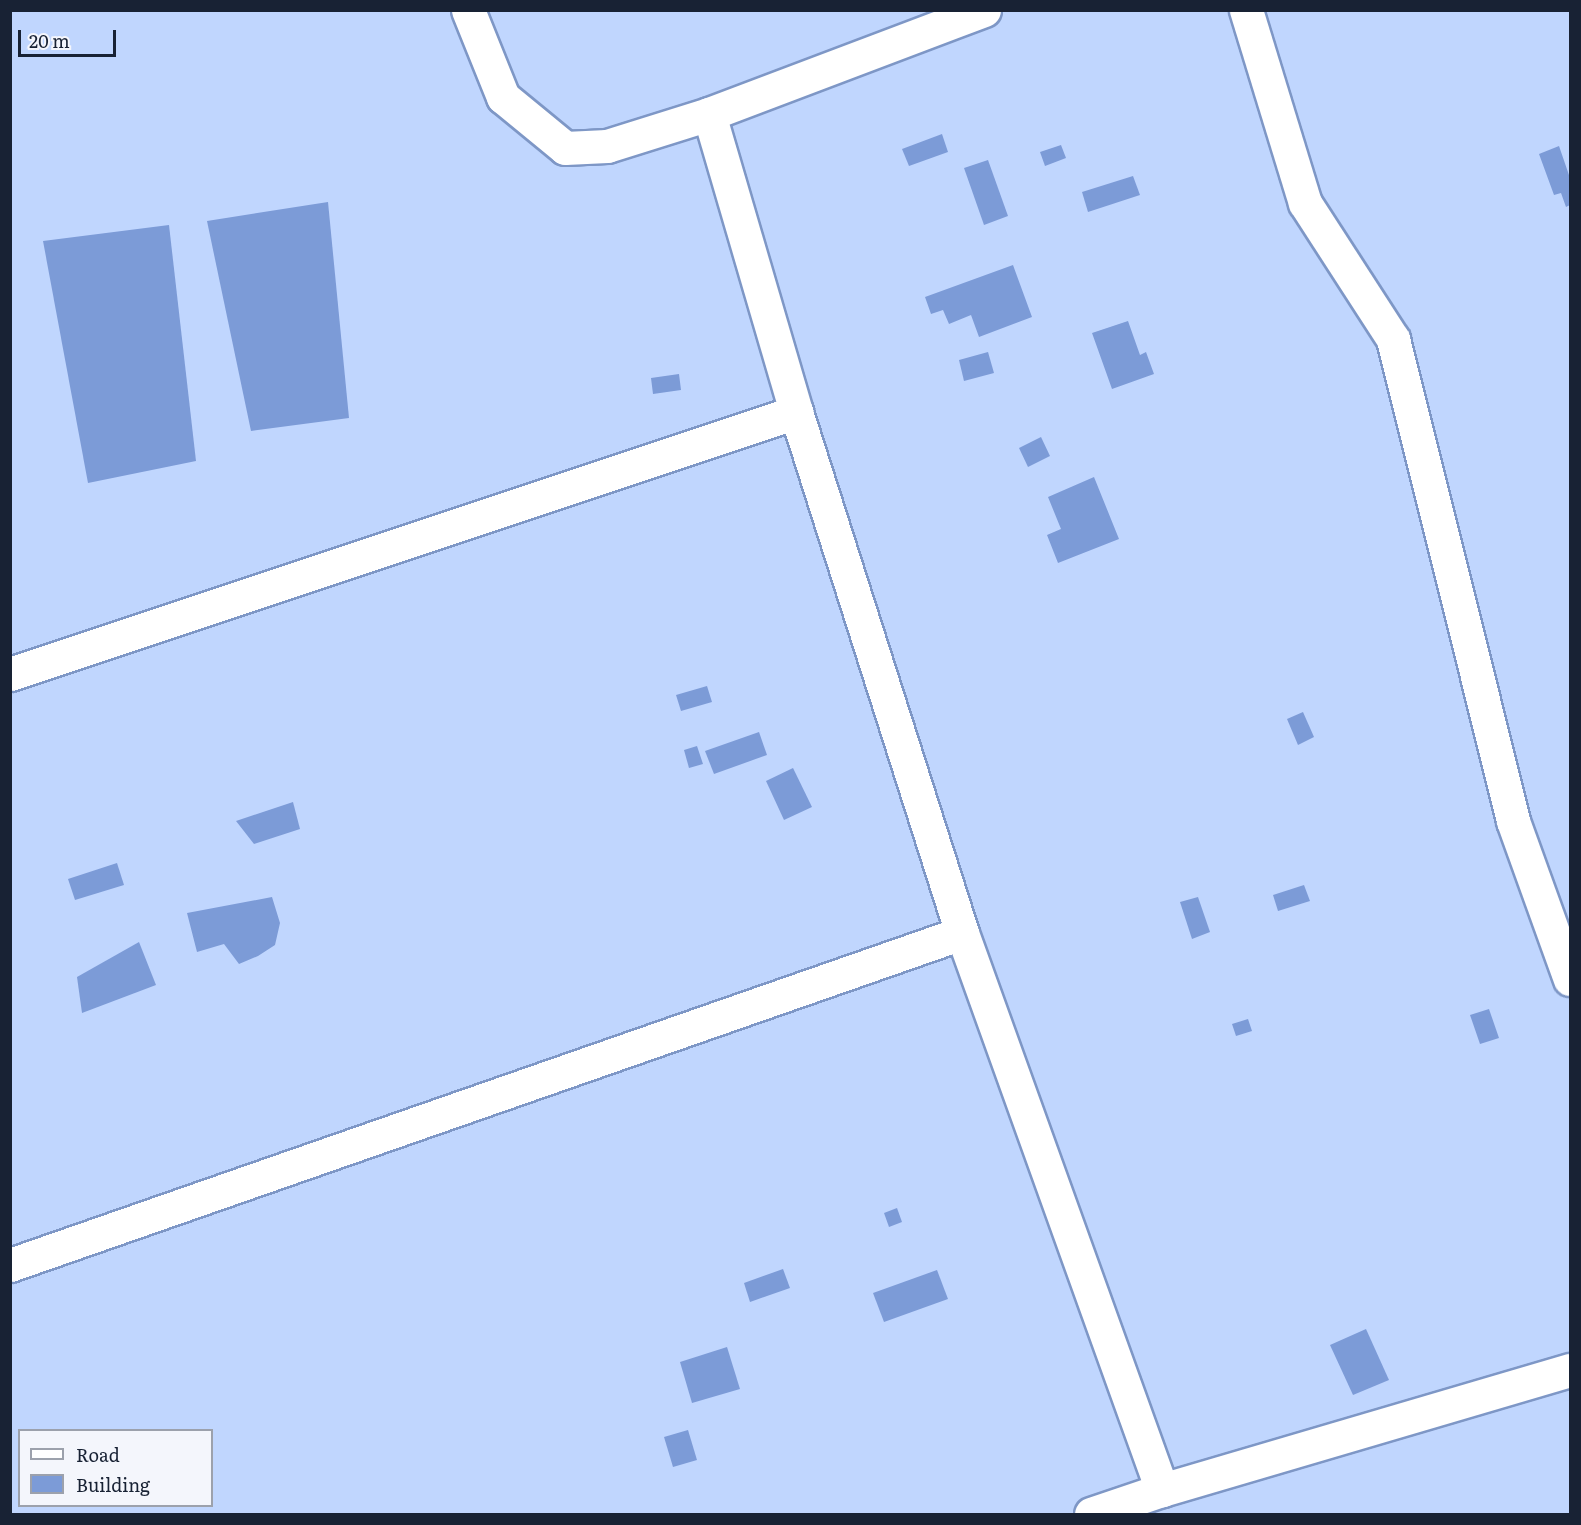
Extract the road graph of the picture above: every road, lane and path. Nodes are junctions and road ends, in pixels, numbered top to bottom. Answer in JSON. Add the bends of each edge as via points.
{"nodes":[{"id":1,"x":468,"y":10,"type":"edge"},
{"id":2,"x":984,"y":10,"type":"edge"},
{"id":3,"x":1246,"y":10,"type":"edge"},
{"id":4,"x":709,"y":114,"type":"junction"},
{"id":5,"x":796,"y":412,"type":"junction"},
{"id":6,"x":10,"y":674,"type":"edge"},
{"id":7,"x":962,"y":933,"type":"junction"},
{"id":8,"x":1570,"y":979,"type":"edge"},
{"id":9,"x":10,"y":1265,"type":"edge"},
{"id":10,"x":1570,"y":1370,"type":"edge"},
{"id":11,"x":1162,"y":1490,"type":"junction"},
{"id":12,"x":1091,"y":1515,"type":"edge"}],
"edges":[{"from":1,"to":4,"type":"street","via":[[502,97],[565,148],[607,146]]},
{"from":2,"to":4,"type":"street"},
{"from":3,"to":8,"type":"street","via":[[1305,203],[1394,339],[1513,821]]},
{"from":4,"to":5,"type":"street"},
{"from":5,"to":6,"type":"street"},
{"from":5,"to":7,"type":"street"},
{"from":7,"to":9,"type":"street"},
{"from":7,"to":11,"type":"street"},
{"from":10,"to":11,"type":"street"},
{"from":11,"to":12,"type":"street"}]}
